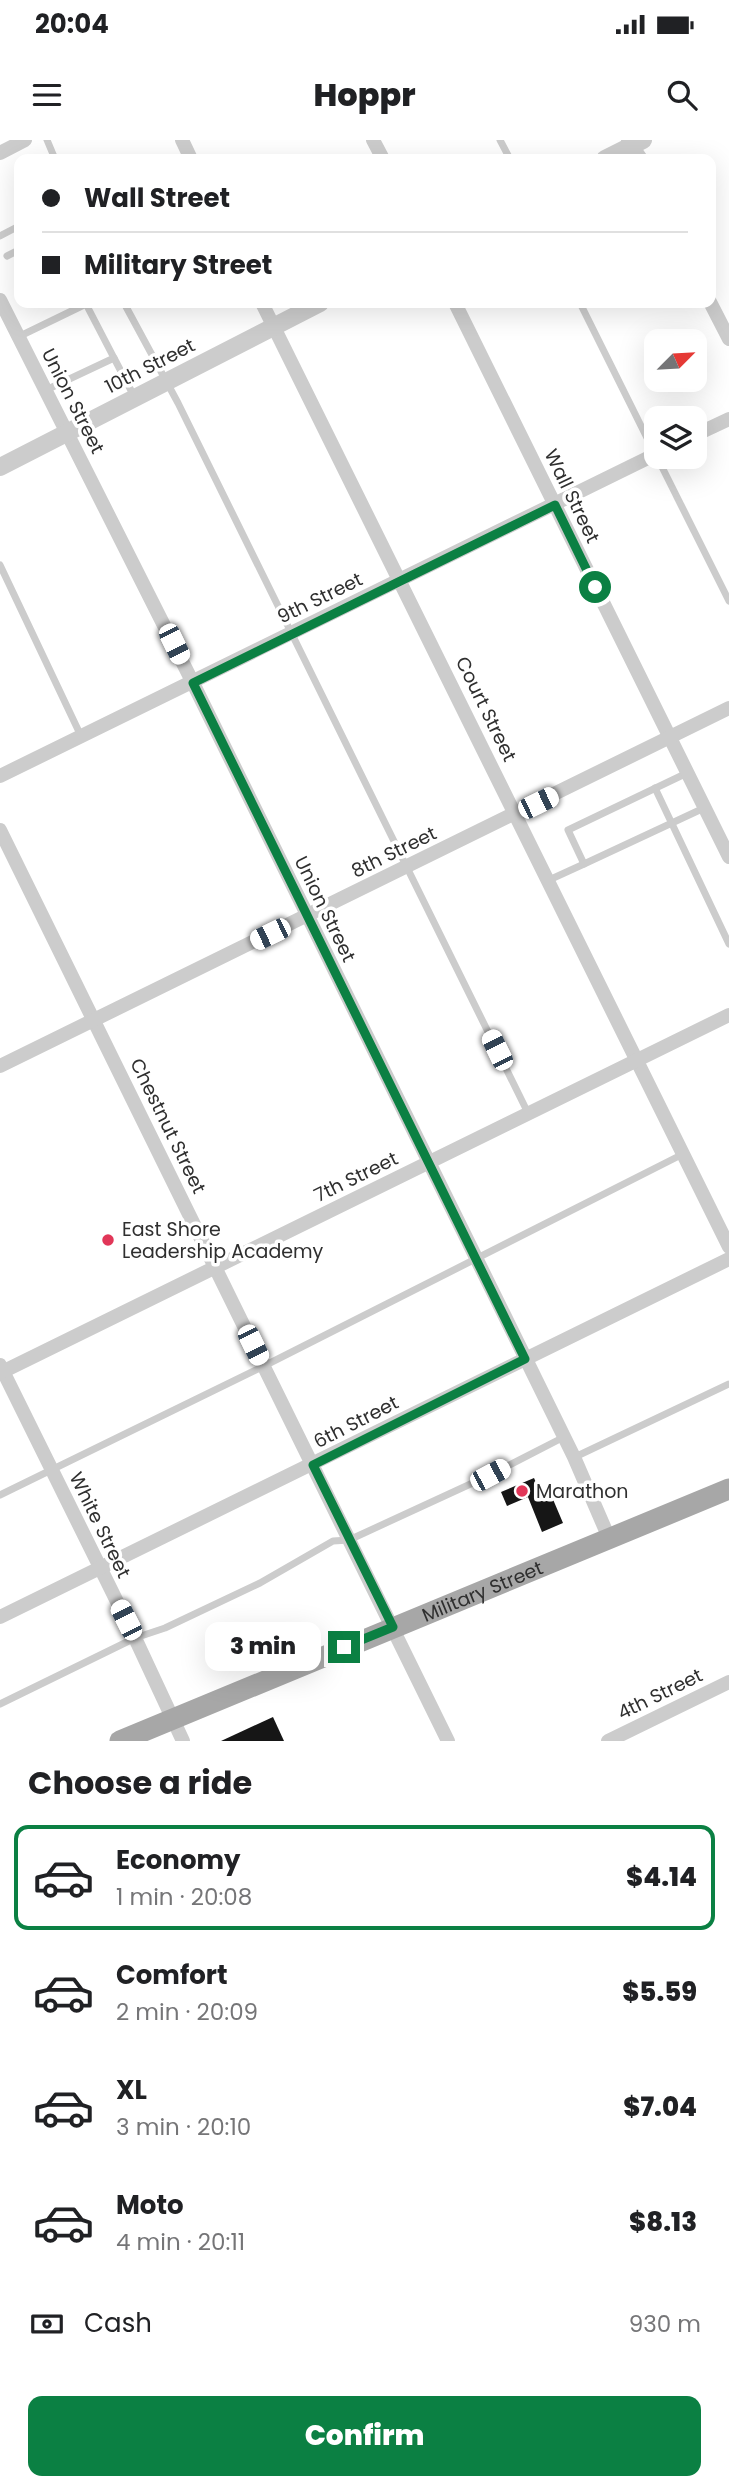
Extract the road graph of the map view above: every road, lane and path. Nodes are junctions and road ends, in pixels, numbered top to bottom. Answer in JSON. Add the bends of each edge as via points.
{"nodes":[{"id":1,"x":25,"y":140,"type":"edge"},
{"id":2,"x":635,"y":146,"type":"edge"},
{"id":3,"x":0,"y":153,"type":"edge"},
{"id":4,"x":617,"y":154,"type":"edge"},
{"id":5,"x":14,"y":252,"type":"edge"},
{"id":6,"x":7,"y":256,"type":"dead end"},
{"id":7,"x":0,"y":300,"type":"edge"},
{"id":8,"x":78,"y":308,"type":"edge"},
{"id":9,"x":88,"y":308,"type":"edge"},
{"id":10,"x":129,"y":308,"type":"edge"},
{"id":11,"x":265,"y":308,"type":"edge"},
{"id":12,"x":310,"y":308,"type":"edge"},
{"id":13,"x":456,"y":308,"type":"edge"},
{"id":14,"x":582,"y":308,"type":"edge"},
{"id":15,"x":713,"y":308,"type":"edge"},
{"id":16,"x":275,"y":326,"type":"junction"},
{"id":17,"x":18,"y":337,"type":"junction"},
{"id":18,"x":729,"y":339,"type":"edge"},
{"id":19,"x":114,"y":358,"type":"junction"},
{"id":20,"x":167,"y":382,"type":"junction"},
{"id":21,"x":45,"y":391,"type":"junction"},
{"id":22,"x":135,"y":398,"type":"junction"},
{"id":23,"x":729,"y":419,"type":"edge"},
{"id":24,"x":707,"y":429,"type":"edge"},
{"id":25,"x":644,"y":431,"type":"edge"},
{"id":26,"x":68,"y":432,"type":"junction"},
{"id":27,"x":644,"y":461,"type":"edge"},
{"id":28,"x":0,"y":467,"type":"edge"},
{"id":29,"x":663,"y":469,"type":"edge"},
{"id":30,"x":555,"y":505,"type":"junction"},
{"id":31,"x":0,"y":565,"type":"edge"},
{"id":32,"x":400,"y":580,"type":"junction"},
{"id":33,"x":729,"y":601,"type":"edge"},
{"id":34,"x":292,"y":634,"type":"junction"},
{"id":35,"x":193,"y":683,"type":"junction"},
{"id":36,"x":729,"y":708,"type":"edge"},
{"id":37,"x":82,"y":736,"type":"junction"},
{"id":38,"x":669,"y":738,"type":"junction"},
{"id":39,"x":687,"y":774,"type":"junction"},
{"id":40,"x":0,"y":776,"type":"edge"},
{"id":41,"x":654,"y":789,"type":"junction"},
{"id":42,"x":705,"y":808,"type":"junction"},
{"id":43,"x":516,"y":813,"type":"junction"},
{"id":44,"x":670,"y":824,"type":"junction"},
{"id":45,"x":0,"y":830,"type":"edge"},
{"id":46,"x":729,"y":858,"type":"edge"},
{"id":47,"x":583,"y":864,"type":"junction"},
{"id":48,"x":407,"y":867,"type":"junction"},
{"id":49,"x":549,"y":880,"type":"junction"},
{"id":50,"x":307,"y":916,"type":"junction"},
{"id":51,"x":729,"y":944,"type":"edge"},
{"id":52,"x":729,"y":1015,"type":"edge"},
{"id":53,"x":94,"y":1020,"type":"junction"},
{"id":54,"x":638,"y":1061,"type":"junction"},
{"id":55,"x":0,"y":1066,"type":"edge"},
{"id":56,"x":529,"y":1114,"type":"junction"},
{"id":57,"x":683,"y":1154,"type":"junction"},
{"id":58,"x":429,"y":1163,"type":"junction"},
{"id":59,"x":729,"y":1247,"type":"edge"},
{"id":60,"x":477,"y":1259,"type":"junction"},
{"id":61,"x":729,"y":1259,"type":"edge"},
{"id":62,"x":216,"y":1268,"type":"junction"},
{"id":63,"x":525,"y":1359,"type":"junction"},
{"id":64,"x":264,"y":1366,"type":"junction"},
{"id":65,"x":1,"y":1370,"type":"edge"},
{"id":66,"x":729,"y":1384,"type":"edge"},
{"id":67,"x":564,"y":1437,"type":"junction"},
{"id":68,"x":574,"y":1457,"type":"junction"},
{"id":69,"x":313,"y":1465,"type":"junction"},
{"id":70,"x":51,"y":1469,"type":"junction"},
{"id":71,"x":729,"y":1489,"type":"edge"},
{"id":72,"x":0,"y":1495,"type":"edge"},
{"id":73,"x":609,"y":1538,"type":"junction"},
{"id":74,"x":349,"y":1539,"type":"junction"},
{"id":75,"x":100,"y":1569,"type":"junction"},
{"id":76,"x":0,"y":1617,"type":"edge"},
{"id":77,"x":393,"y":1627,"type":"junction"},
{"id":78,"x":135,"y":1638,"type":"junction"},
{"id":79,"x":729,"y":1682,"type":"edge"},
{"id":80,"x":0,"y":1704,"type":"edge"},
{"id":81,"x":173,"y":1719,"type":"junction"},
{"id":82,"x":446,"y":1740,"type":"edge"},
{"id":83,"x":120,"y":1741,"type":"edge"},
{"id":84,"x":183,"y":1741,"type":"edge"},
{"id":85,"x":608,"y":1741,"type":"edge"}],
"edges":[{"from":1,"to":3,"type":"street"},
{"from":2,"to":4,"type":"street"},
{"from":5,"to":6,"type":"lane"},
{"from":7,"to":17,"type":"street","name":"Union Street"},
{"from":8,"to":17,"type":"lane"},
{"from":9,"to":19,"type":"lane"},
{"from":10,"to":20,"type":"lane"},
{"from":11,"to":16,"type":"street","name":"Court Street"},
{"from":12,"to":16,"type":"street","name":"10th Street"},
{"from":13,"to":30,"type":"street","name":"Wall Street"},
{"from":14,"to":25,"type":"lane"},
{"from":15,"to":18,"type":"street"},
{"from":16,"to":20,"type":"street","name":"10th Street"},
{"from":16,"to":32,"type":"street","name":"Court Street"},
{"from":17,"to":21,"type":"street","name":"Union Street"},
{"from":19,"to":21,"type":"lane"},
{"from":19,"to":22,"type":"lane"},
{"from":20,"to":22,"type":"street","name":"10th Street"},
{"from":20,"to":34,"type":"lane"},
{"from":21,"to":26,"type":"street","name":"Union Street"},
{"from":22,"to":26,"type":"street","name":"10th Street"},
{"from":23,"to":24,"type":"street"},
{"from":26,"to":28,"type":"street","name":"10th Street"},
{"from":26,"to":35,"type":"street","name":"Union Street"},
{"from":27,"to":30,"type":"street","name":"9th Street"},
{"from":29,"to":33,"type":"lane"},
{"from":30,"to":32,"type":"street","name":"9th Street"},
{"from":30,"to":38,"type":"street","name":"Wall Street"},
{"from":31,"to":37,"type":"lane"},
{"from":32,"to":34,"type":"street","name":"9th Street"},
{"from":32,"to":43,"type":"street","name":"Court Street"},
{"from":34,"to":35,"type":"street","name":"9th Street"},
{"from":34,"to":48,"type":"lane"},
{"from":35,"to":37,"type":"street","name":"9th Street"},
{"from":35,"to":50,"type":"street","name":"Union Street"},
{"from":36,"to":38,"type":"street","name":"8th Street"},
{"from":37,"to":40,"type":"street","name":"9th Street"},
{"from":38,"to":39,"type":"street","name":"Wall Street"},
{"from":38,"to":43,"type":"street","name":"8th Street"},
{"from":39,"to":41,"type":"lane"},
{"from":39,"to":42,"type":"street","name":"Wall Street"},
{"from":41,"to":44,"type":"lane"},
{"from":41,"to":47,"type":"lane","via":[[568,830]]},
{"from":42,"to":44,"type":"lane"},
{"from":42,"to":46,"type":"street","name":"Wall Street"},
{"from":43,"to":48,"type":"street","name":"8th Street"},
{"from":43,"to":49,"type":"street","name":"Court Street"},
{"from":44,"to":47,"type":"lane"},
{"from":44,"to":51,"type":"lane"},
{"from":45,"to":53,"type":"street","name":"Chestnut Street"},
{"from":47,"to":49,"type":"lane"},
{"from":48,"to":50,"type":"street","name":"8th Street"},
{"from":48,"to":56,"type":"lane"},
{"from":49,"to":54,"type":"street","name":"Court Street"},
{"from":50,"to":53,"type":"street","name":"8th Street"},
{"from":50,"to":58,"type":"street","name":"Union Street"},
{"from":52,"to":54,"type":"street","name":"7th Street"},
{"from":53,"to":55,"type":"street","name":"8th Street"},
{"from":53,"to":62,"type":"street","name":"Chestnut Street"},
{"from":54,"to":56,"type":"street","name":"7th Street"},
{"from":54,"to":57,"type":"street","name":"Court Street"},
{"from":56,"to":58,"type":"street","name":"7th Street"},
{"from":57,"to":59,"type":"street","name":"Court Street"},
{"from":57,"to":60,"type":"lane"},
{"from":58,"to":60,"type":"street","name":"Union Street"},
{"from":58,"to":62,"type":"street","name":"7th Street"},
{"from":60,"to":63,"type":"street","name":"Union Street"},
{"from":60,"to":64,"type":"lane"},
{"from":61,"to":63,"type":"street","name":"6th Street"},
{"from":62,"to":64,"type":"street","name":"Chestnut Street"},
{"from":62,"to":65,"type":"street","name":"7th Street"},
{"from":63,"to":67,"type":"street","name":"Union Street"},
{"from":63,"to":69,"type":"street","name":"6th Street"},
{"from":64,"to":69,"type":"street","name":"Chestnut Street"},
{"from":64,"to":70,"type":"lane"},
{"from":65,"to":70,"type":"street","name":"White Street"},
{"from":66,"to":68,"type":"lane"},
{"from":67,"to":68,"type":"street","name":"Union Street"},
{"from":67,"to":74,"type":"lane"},
{"from":68,"to":73,"type":"street","name":"Union Street"},
{"from":69,"to":74,"type":"street","name":"Chestnut Street"},
{"from":69,"to":75,"type":"street","name":"6th Street"},
{"from":70,"to":72,"type":"lane"},
{"from":70,"to":75,"type":"street","name":"White Street"},
{"from":71,"to":73,"type":"main road","name":"Military Street"},
{"from":73,"to":77,"type":"main road","name":"Military Street"},
{"from":74,"to":77,"type":"street","name":"Chestnut Street"},
{"from":74,"to":78,"type":"lane","via":[[333,1541],[260,1583]]},
{"from":75,"to":76,"type":"street","name":"6th Street"},
{"from":75,"to":78,"type":"street","name":"White Street"},
{"from":77,"to":81,"type":"main road","name":"Military Street"},
{"from":77,"to":82,"type":"street","name":"Chestnut Street"},
{"from":78,"to":80,"type":"lane"},
{"from":78,"to":81,"type":"street","name":"White Street"},
{"from":79,"to":85,"type":"street","name":"4th Street"},
{"from":81,"to":83,"type":"main road","name":"Military Street"},
{"from":81,"to":84,"type":"street","name":"White Street"}]}
